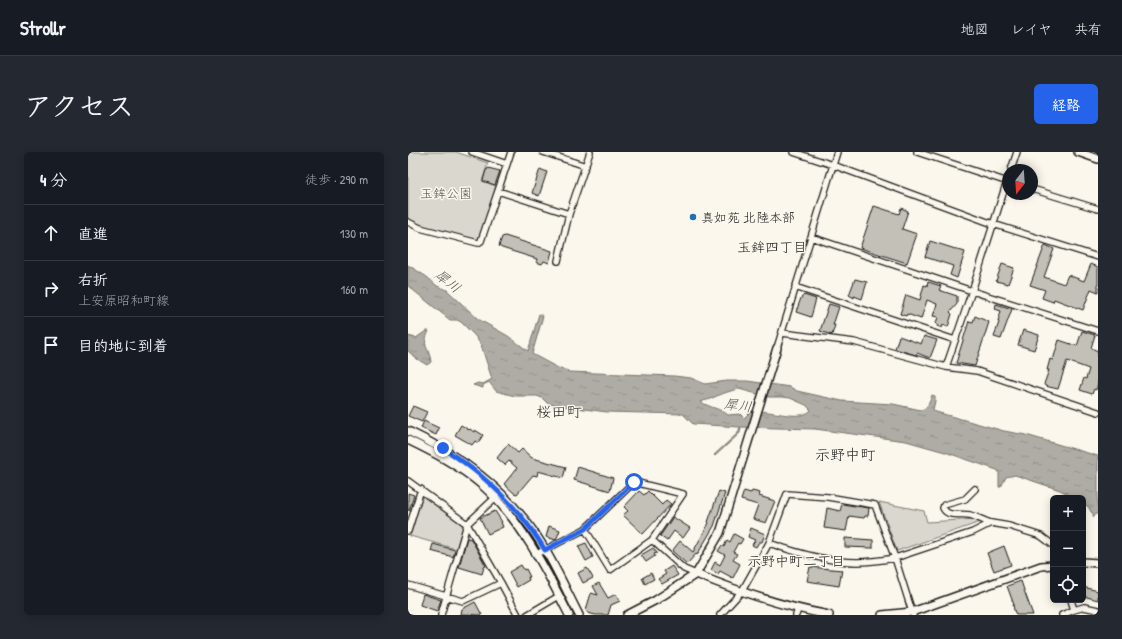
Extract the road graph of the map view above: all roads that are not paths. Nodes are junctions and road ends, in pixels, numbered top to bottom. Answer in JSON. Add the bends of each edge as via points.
{"nodes":[{"id":1,"x":472,"y":152,"type":"edge"},
{"id":2,"x":511,"y":152,"type":"edge"},
{"id":3,"x":543,"y":152,"type":"edge"},
{"id":4,"x":590,"y":152,"type":"edge"},
{"id":5,"x":793,"y":152,"type":"edge"},
{"id":6,"x":837,"y":152,"type":"edge"},
{"id":7,"x":917,"y":152,"type":"edge"},
{"id":8,"x":1017,"y":152,"type":"edge"},
{"id":9,"x":1078,"y":152,"type":"edge"},
{"id":10,"x":1098,"y":159,"type":"edge"},
{"id":11,"x":507,"y":164,"type":"junction"},
{"id":12,"x":1013,"y":164,"type":"edge"},
{"id":13,"x":833,"y":165,"type":"junction"},
{"id":14,"x":586,"y":166,"type":"junction"},
{"id":15,"x":1002,"y":178,"type":"edge"},
{"id":16,"x":498,"y":191,"type":"junction"},
{"id":17,"x":1038,"y":191,"type":"edge"},
{"id":18,"x":1002,"y":198,"type":"edge"},
{"id":19,"x":1098,"y":209,"type":"edge"},
{"id":20,"x":569,"y":214,"type":"junction"},
{"id":21,"x":408,"y":222,"type":"edge"},
{"id":22,"x":993,"y":224,"type":"junction"},
{"id":23,"x":811,"y":237,"type":"junction"},
{"id":24,"x":1098,"y":257,"type":"edge"},
{"id":25,"x":558,"y":262,"type":"dead end"},
{"id":26,"x":795,"y":287,"type":"junction"},
{"id":27,"x":972,"y":291,"type":"junction"},
{"id":28,"x":1098,"y":331,"type":"edge"},
{"id":29,"x":782,"y":333,"type":"junction"},
{"id":30,"x":955,"y":340,"type":"junction"},
{"id":31,"x":777,"y":348,"type":"joint"},
{"id":32,"x":946,"y":367,"type":"junction"},
{"id":33,"x":1098,"y":412,"type":"edge"},
{"id":34,"x":408,"y":431,"type":"edge"},
{"id":35,"x":408,"y":440,"type":"edge"},
{"id":36,"x":408,"y":481,"type":"edge"},
{"id":37,"x":421,"y":489,"type":"junction"},
{"id":38,"x":975,"y":489,"type":"dead end"},
{"id":39,"x":498,"y":496,"type":"junction"},
{"id":40,"x":991,"y":523,"type":"junction"},
{"id":41,"x":467,"y":524,"type":"junction"},
{"id":42,"x":585,"y":529,"type":"junction"},
{"id":43,"x":408,"y":531,"type":"edge"},
{"id":44,"x":652,"y":540,"type":"junction"},
{"id":45,"x":769,"y":543,"type":"junction"},
{"id":46,"x":1050,"y":543,"type":"edge"},
{"id":47,"x":545,"y":550,"type":"junction"},
{"id":48,"x":537,"y":554,"type":"junction"},
{"id":49,"x":895,"y":558,"type":"junction"},
{"id":50,"x":1086,"y":562,"type":"edge"},
{"id":51,"x":1098,"y":563,"type":"edge"},
{"id":52,"x":1050,"y":565,"type":"edge"},
{"id":53,"x":696,"y":574,"type":"junction"},
{"id":54,"x":501,"y":583,"type":"junction"},
{"id":55,"x":408,"y":585,"type":"edge"},
{"id":56,"x":742,"y":591,"type":"junction"},
{"id":57,"x":559,"y":596,"type":"junction"},
{"id":58,"x":446,"y":597,"type":"junction"},
{"id":59,"x":1072,"y":603,"type":"edge"},
{"id":60,"x":1074,"y":610,"type":"junction"},
{"id":61,"x":1098,"y":610,"type":"edge"},
{"id":62,"x":797,"y":612,"type":"edge"},
{"id":63,"x":913,"y":613,"type":"edge"},
{"id":64,"x":440,"y":615,"type":"edge"},
{"id":65,"x":518,"y":615,"type":"edge"},
{"id":66,"x":527,"y":615,"type":"edge"},
{"id":67,"x":569,"y":615,"type":"edge"},
{"id":68,"x":579,"y":615,"type":"edge"},
{"id":69,"x":627,"y":615,"type":"edge"},
{"id":70,"x":720,"y":615,"type":"edge"},
{"id":71,"x":829,"y":615,"type":"edge"},
{"id":72,"x":882,"y":615,"type":"edge"},
{"id":73,"x":1062,"y":615,"type":"edge"}],
"edges":[{"from":1,"to":11,"type":"street"},
{"from":2,"to":11,"type":"street"},
{"from":3,"to":14,"type":"street"},
{"from":4,"to":14,"type":"street"},
{"from":5,"to":13,"type":"street"},
{"from":6,"to":13,"type":"street"},
{"from":7,"to":15,"type":"street"},
{"from":8,"to":12,"type":"street"},
{"from":9,"to":10,"type":"street"},
{"from":11,"to":16,"type":"street"},
{"from":13,"to":22,"type":"street"},
{"from":13,"to":23,"type":"street"},
{"from":14,"to":20,"type":"street"},
{"from":16,"to":20,"type":"street"},
{"from":16,"to":21,"type":"street","via":[[481,242],[420,228]]},
{"from":17,"to":19,"type":"street"},
{"from":18,"to":22,"type":"street"},
{"from":20,"to":25,"type":"street"},
{"from":22,"to":24,"type":"street"},
{"from":22,"to":27,"type":"street"},
{"from":23,"to":26,"type":"street"},
{"from":23,"to":27,"type":"street"},
{"from":26,"to":29,"type":"street"},
{"from":26,"to":30,"type":"street"},
{"from":27,"to":28,"type":"street"},
{"from":27,"to":30,"type":"street"},
{"from":29,"to":31,"type":"street"},
{"from":29,"to":32,"type":"street","via":[[854,342]]},
{"from":30,"to":32,"type":"street"},
{"from":31,"to":53,"type":"street","via":[[720,533]]},
{"from":32,"to":33,"type":"street","via":[[977,371]]},
{"from":34,"to":39,"type":"street","via":[[443,448],[477,471]]},
{"from":35,"to":39,"type":"street","via":[[446,459]]},
{"from":36,"to":37,"type":"street"},
{"from":37,"to":41,"type":"street"},
{"from":37,"to":43,"type":"street"},
{"from":38,"to":40,"type":"street","via":[[966,499],[944,505],[943,508],[950,514],[970,515]]},
{"from":39,"to":41,"type":"street"},
{"from":39,"to":47,"type":"street","via":[[525,520]]},
{"from":39,"to":48,"type":"street"},
{"from":40,"to":46,"type":"street","via":[[1041,536]]},
{"from":40,"to":49,"type":"street","via":[[973,532]]},
{"from":41,"to":54,"type":"street"},
{"from":41,"to":58,"type":"street"},
{"from":42,"to":44,"type":"street","via":[[610,570]]},
{"from":42,"to":44,"type":"street","via":[[634,482],[683,494]]},
{"from":42,"to":47,"type":"street"},
{"from":44,"to":53,"type":"street","via":[[684,569]]},
{"from":45,"to":49,"type":"street","via":[[807,555],[840,561]]},
{"from":45,"to":49,"type":"street","via":[[787,494],[828,497],[875,505]]},
{"from":45,"to":56,"type":"street"},
{"from":47,"to":48,"type":"street"},
{"from":47,"to":68,"type":"street"},
{"from":48,"to":57,"type":"street"},
{"from":49,"to":63,"type":"street"},
{"from":50,"to":51,"type":"street"},
{"from":52,"to":63,"type":"street","via":[[1041,566]]},
{"from":53,"to":56,"type":"street"},
{"from":53,"to":69,"type":"street"},
{"from":54,"to":58,"type":"street","via":[[463,601]]},
{"from":54,"to":65,"type":"street"},
{"from":55,"to":58,"type":"street"},
{"from":56,"to":62,"type":"street"},
{"from":56,"to":70,"type":"street"},
{"from":57,"to":66,"type":"street"},
{"from":57,"to":67,"type":"street"},
{"from":58,"to":64,"type":"street"},
{"from":59,"to":60,"type":"street"},
{"from":60,"to":61,"type":"street","via":[[1084,607]]},
{"from":60,"to":73,"type":"street"},
{"from":62,"to":71,"type":"street"},
{"from":63,"to":72,"type":"street"}]}
